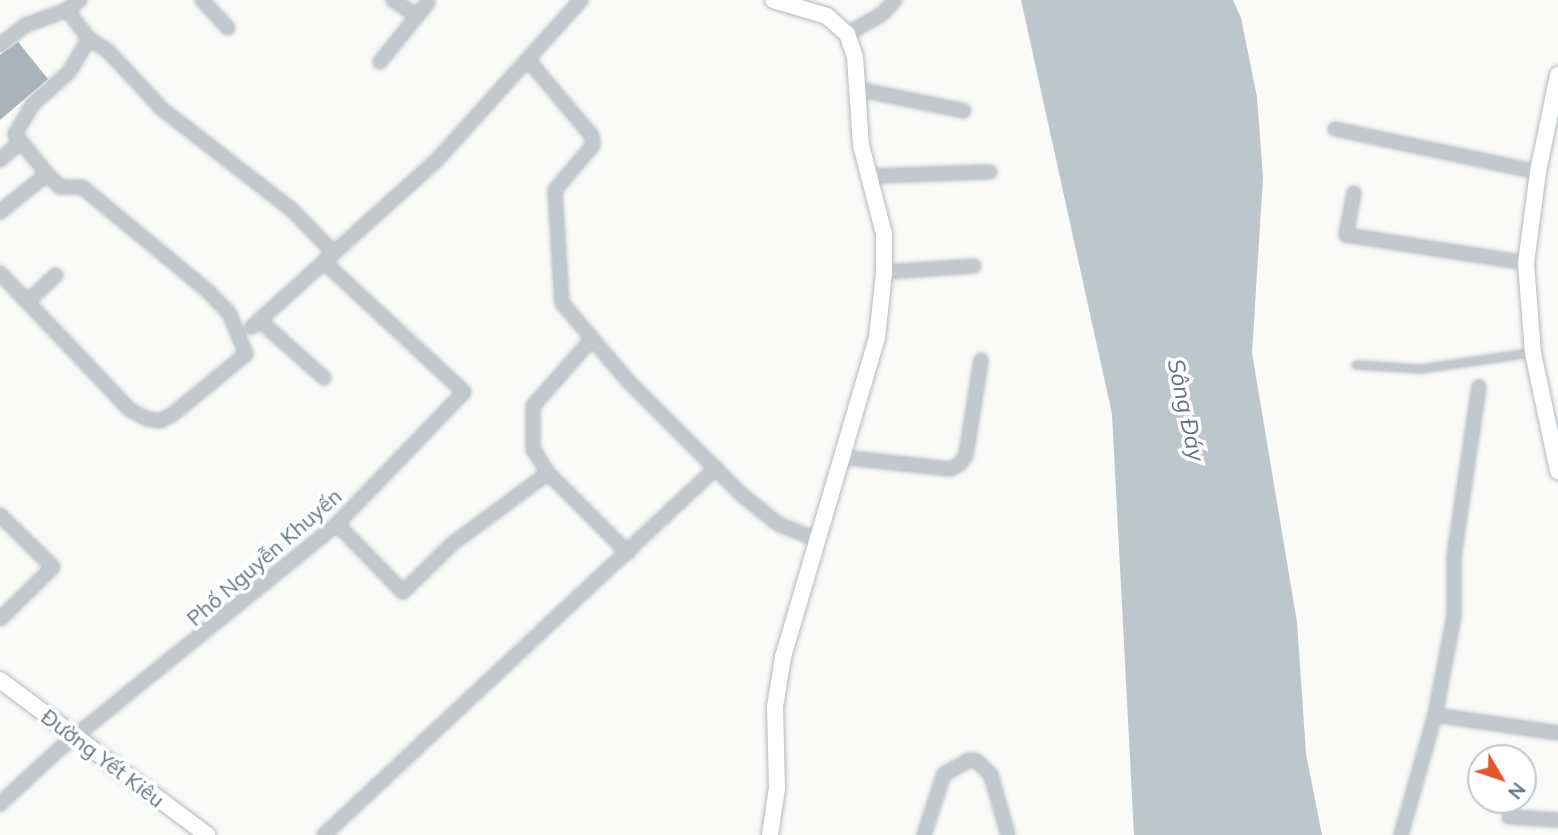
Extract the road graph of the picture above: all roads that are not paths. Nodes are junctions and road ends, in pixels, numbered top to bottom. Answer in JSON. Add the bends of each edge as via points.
{"nodes":[{"id":1,"x":55,"y":0,"type":"edge"},
{"id":2,"x":80,"y":0,"type":"edge"},
{"id":3,"x":202,"y":0,"type":"edge"},
{"id":4,"x":393,"y":0,"type":"edge"},
{"id":5,"x":581,"y":0,"type":"edge"},
{"id":6,"x":773,"y":0,"type":"edge"},
{"id":7,"x":895,"y":0,"type":"edge"},
{"id":8,"x":428,"y":2,"type":"edge"},
{"id":9,"x":68,"y":10,"type":"junction"},
{"id":10,"x":416,"y":15,"type":"junction"},
{"id":11,"x":228,"y":28,"type":"dead end"},
{"id":12,"x":847,"y":34,"type":"junction"},
{"id":13,"x":89,"y":39,"type":"junction"},
{"id":14,"x":0,"y":45,"type":"edge"},
{"id":15,"x":529,"y":61,"type":"junction"},
{"id":16,"x":380,"y":62,"type":"dead end"},
{"id":17,"x":1558,"y":75,"type":"edge"},
{"id":18,"x":857,"y":89,"type":"junction"},
{"id":19,"x":1555,"y":95,"type":"edge"},
{"id":20,"x":964,"y":111,"type":"dead end"},
{"id":21,"x":1335,"y":129,"type":"dead end"},
{"id":22,"x":21,"y":141,"type":"junction"},
{"id":23,"x":0,"y":160,"type":"edge"},
{"id":24,"x":990,"y":172,"type":"dead end"},
{"id":25,"x":1538,"y":172,"type":"junction"},
{"id":26,"x":47,"y":174,"type":"junction"},
{"id":27,"x":869,"y":176,"type":"junction"},
{"id":28,"x":1354,"y":193,"type":"dead end"},
{"id":29,"x":0,"y":212,"type":"edge"},
{"id":30,"x":327,"y":256,"type":"junction"},
{"id":31,"x":1525,"y":263,"type":"junction"},
{"id":32,"x":974,"y":266,"type":"dead end"},
{"id":33,"x":884,"y":272,"type":"junction"},
{"id":34,"x":0,"y":274,"type":"edge"},
{"id":35,"x":56,"y":275,"type":"dead end"},
{"id":36,"x":28,"y":301,"type":"junction"},
{"id":37,"x":591,"y":340,"type":"junction"},
{"id":38,"x":1533,"y":353,"type":"junction"},
{"id":39,"x":982,"y":360,"type":"dead end"},
{"id":40,"x":1356,"y":365,"type":"dead end"},
{"id":41,"x":324,"y":378,"type":"dead end"},
{"id":42,"x":1479,"y":387,"type":"dead end"},
{"id":43,"x":841,"y":457,"type":"junction"},
{"id":44,"x":716,"y":468,"type":"junction"},
{"id":45,"x":1558,"y":471,"type":"edge"},
{"id":46,"x":548,"y":473,"type":"junction"},
{"id":47,"x":0,"y":515,"type":"edge"},
{"id":48,"x":337,"y":524,"type":"junction"},
{"id":49,"x":818,"y":540,"type":"junction"},
{"id":50,"x":628,"y":553,"type":"junction"},
{"id":51,"x":0,"y":619,"type":"edge"},
{"id":52,"x":0,"y":680,"type":"edge"},
{"id":53,"x":1435,"y":715,"type":"junction"},
{"id":54,"x":1558,"y":733,"type":"edge"},
{"id":55,"x":78,"y":738,"type":"junction"},
{"id":56,"x":0,"y":804,"type":"edge"},
{"id":57,"x":1508,"y":817,"type":"dead end"},
{"id":58,"x":1558,"y":820,"type":"edge"},
{"id":59,"x":206,"y":835,"type":"edge"},
{"id":60,"x":324,"y":835,"type":"edge"},
{"id":61,"x":770,"y":835,"type":"edge"},
{"id":62,"x":923,"y":835,"type":"edge"},
{"id":63,"x":1008,"y":835,"type":"edge"},
{"id":64,"x":1401,"y":835,"type":"edge"}],
"edges":[{"from":1,"to":9,"type":"street"},
{"from":2,"to":9,"type":"street"},
{"from":3,"to":11,"type":"street"},
{"from":4,"to":10,"type":"street"},
{"from":5,"to":15,"type":"street"},
{"from":6,"to":12,"type":"street","via":[[827,16]]},
{"from":7,"to":12,"type":"street"},
{"from":8,"to":10,"type":"street"},
{"from":9,"to":13,"type":"street"},
{"from":9,"to":14,"type":"street","via":[[26,25]]},
{"from":10,"to":16,"type":"street"},
{"from":12,"to":18,"type":"street"},
{"from":13,"to":22,"type":"street","via":[[69,72],[33,104],[34,110],[15,134]]},
{"from":13,"to":30,"type":"street","via":[[108,51],[162,109],[291,209]]},
{"from":15,"to":30,"type":"street","via":[[436,161]]},
{"from":15,"to":37,"type":"street","via":[[592,136],[593,145],[555,190],[562,303]]},
{"from":17,"to":19,"type":"street"},
{"from":18,"to":20,"type":"street"},
{"from":18,"to":27,"type":"street","via":[[861,145]]},
{"from":19,"to":25,"type":"street"},
{"from":21,"to":25,"type":"street"},
{"from":22,"to":23,"type":"street"},
{"from":22,"to":26,"type":"street"},
{"from":24,"to":27,"type":"street"},
{"from":25,"to":31,"type":"street"},
{"from":26,"to":29,"type":"street"},
{"from":26,"to":36,"type":"street","via":[[60,187],[82,187],[209,292],[229,313],[246,354],[173,414],[160,421],[148,419],[130,410]]},
{"from":27,"to":33,"type":"street","via":[[884,234]]},
{"from":28,"to":31,"type":"street","via":[[1346,235]]},
{"from":30,"to":41,"type":"street","via":[[256,324]]},
{"from":30,"to":48,"type":"street","name":"Phố Nguyễn Khuyến","via":[[464,392]]},
{"from":31,"to":38,"type":"street"},
{"from":32,"to":33,"type":"street"},
{"from":33,"to":43,"type":"street","via":[[879,331]]},
{"from":34,"to":36,"type":"street"},
{"from":35,"to":36,"type":"street"},
{"from":37,"to":44,"type":"street"},
{"from":37,"to":46,"type":"street","via":[[533,406],[533,449]]},
{"from":38,"to":40,"type":"lane","via":[[1421,369]]},
{"from":38,"to":45,"type":"street"},
{"from":39,"to":43,"type":"street","via":[[966,455],[960,464],[950,469]]},
{"from":42,"to":53,"type":"street","via":[[1454,556],[1454,616]]},
{"from":43,"to":49,"type":"street"},
{"from":44,"to":49,"type":"street","via":[[778,524]]},
{"from":44,"to":50,"type":"street"},
{"from":46,"to":48,"type":"street","via":[[452,544],[403,592]]},
{"from":46,"to":50,"type":"street"},
{"from":47,"to":51,"type":"street","via":[[53,566]]},
{"from":48,"to":55,"type":"street","name":"Phố Nguyễn Khuyến"},
{"from":49,"to":61,"type":"street","via":[[783,657],[775,707],[777,788]]},
{"from":50,"to":60,"type":"street"},
{"from":52,"to":55,"type":"street","name":"Đường Yết Kiêu"},
{"from":53,"to":54,"type":"street"},
{"from":53,"to":64,"type":"street"},
{"from":55,"to":56,"type":"street","name":"Phố Nguyễn Khuyến"},
{"from":55,"to":59,"type":"street","name":"Đường Yết Kiêu"},
{"from":57,"to":58,"type":"street"},
{"from":62,"to":63,"type":"street","via":[[944,774],[969,760],[977,761],[991,775]]}]}
